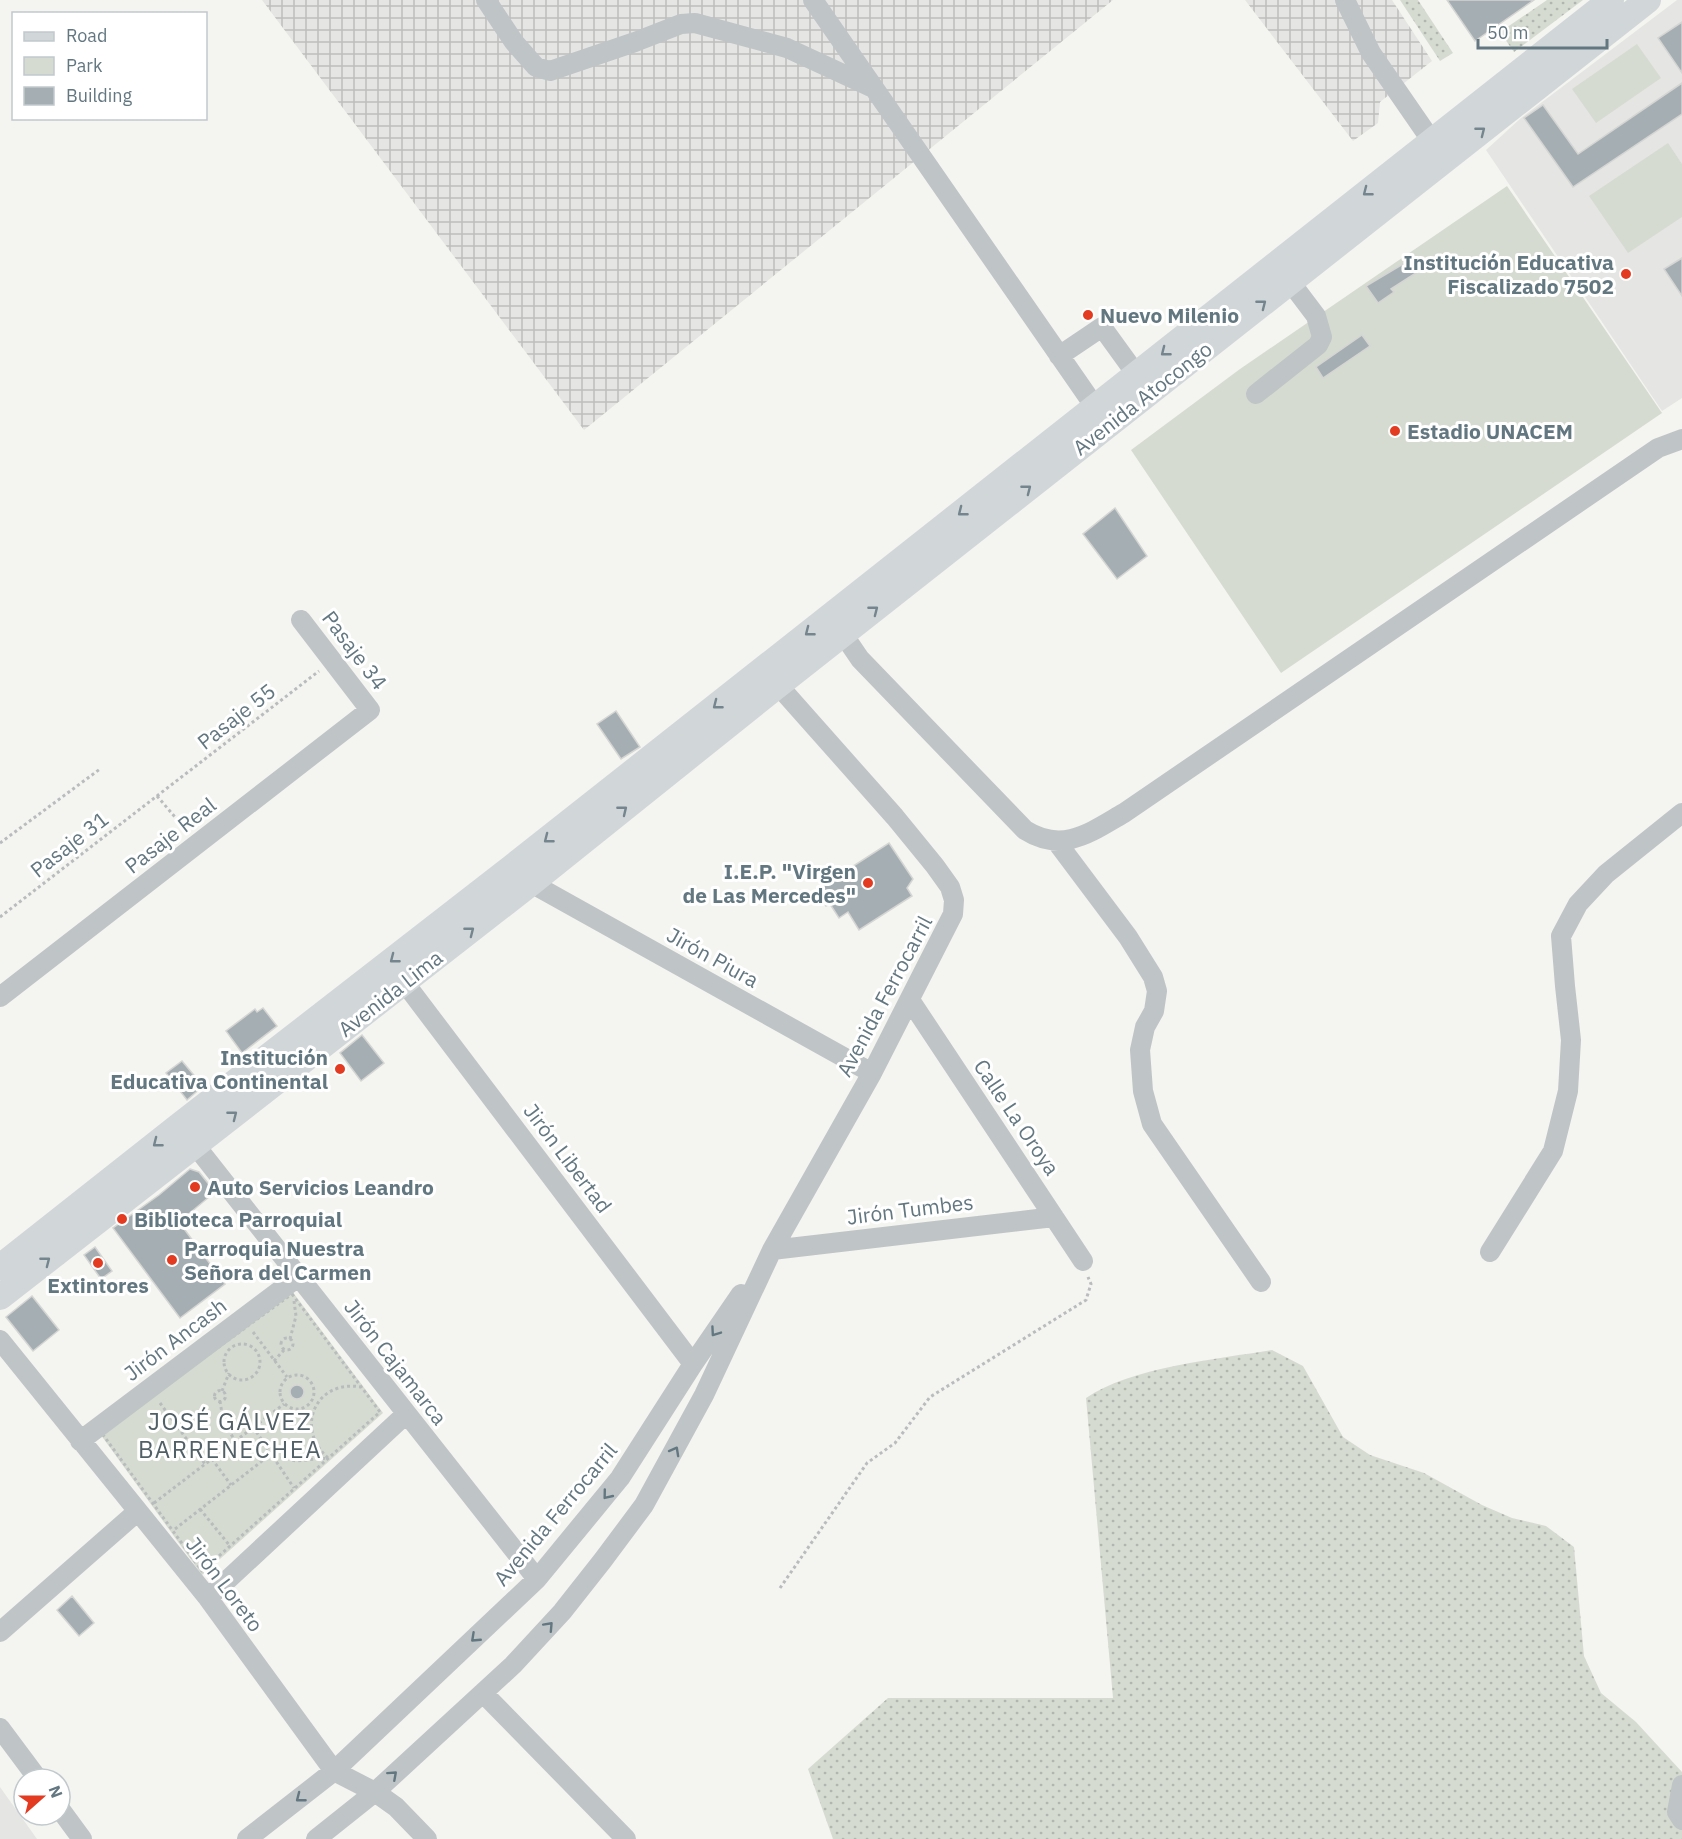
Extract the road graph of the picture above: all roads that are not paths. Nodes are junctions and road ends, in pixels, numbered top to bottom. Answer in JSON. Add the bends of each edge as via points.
{"nodes":[{"id":1,"x":486,"y":0,"type":"edge"},
{"id":2,"x":813,"y":0,"type":"edge"},
{"id":3,"x":1345,"y":0,"type":"edge"},
{"id":4,"x":1611,"y":0,"type":"edge"},
{"id":5,"x":1648,"y":0,"type":"edge"},
{"id":6,"x":873,"y":89,"type":"junction"},
{"id":7,"x":1501,"y":101,"type":"junction"},
{"id":8,"x":1438,"y":151,"type":"junction"},
{"id":9,"x":1283,"y":273,"type":"junction"},
{"id":10,"x":1059,"y":356,"type":"junction"},
{"id":11,"x":1143,"y":383,"type":"junction"},
{"id":12,"x":1256,"y":394,"type":"dead end"},
{"id":13,"x":1101,"y":416,"type":"junction"},
{"id":14,"x":1682,"y":439,"type":"edge"},
{"id":15,"x":301,"y":620,"type":"dead end"},
{"id":16,"x":839,"y":623,"type":"junction"},
{"id":17,"x":771,"y":677,"type":"junction"},
{"id":18,"x":370,"y":710,"type":"joint"},
{"id":19,"x":1682,"y":813,"type":"edge"},
{"id":20,"x":1056,"y":840,"type":"junction"},
{"id":21,"x":531,"y":883,"type":"junction"},
{"id":22,"x":404,"y":982,"type":"junction"},
{"id":23,"x":0,"y":997,"type":"edge"},
{"id":24,"x":910,"y":999,"type":"junction"},
{"id":25,"x":872,"y":1073,"type":"junction"},
{"id":26,"x":195,"y":1145,"type":"junction"},
{"id":27,"x":1054,"y":1217,"type":"junction"},
{"id":28,"x":772,"y":1250,"type":"junction"},
{"id":29,"x":1490,"y":1251,"type":"dead end"},
{"id":30,"x":1083,"y":1261,"type":"road end"},
{"id":31,"x":0,"y":1267,"type":"edge"},
{"id":32,"x":1261,"y":1282,"type":"dead end"},
{"id":33,"x":295,"y":1285,"type":"junction"},
{"id":34,"x":0,"y":1297,"type":"edge"},
{"id":35,"x":0,"y":1340,"type":"edge"},
{"id":36,"x":693,"y":1364,"type":"junction"},
{"id":37,"x":406,"y":1414,"type":"junction"},
{"id":38,"x":81,"y":1440,"type":"junction"},
{"id":39,"x":147,"y":1504,"type":"junction"},
{"id":40,"x":537,"y":1579,"type":"junction"},
{"id":41,"x":208,"y":1598,"type":"junction"},
{"id":42,"x":0,"y":1632,"type":"edge"},
{"id":43,"x":483,"y":1693,"type":"junction"},
{"id":44,"x":0,"y":1728,"type":"edge"},
{"id":45,"x":29,"y":1767,"type":"edge"},
{"id":46,"x":334,"y":1771,"type":"junction"},
{"id":47,"x":1682,"y":1785,"type":"edge"},
{"id":48,"x":375,"y":1792,"type":"junction"},
{"id":49,"x":1682,"y":1820,"type":"edge"},
{"id":50,"x":72,"y":1825,"type":"edge"},
{"id":51,"x":82,"y":1839,"type":"edge"},
{"id":52,"x":247,"y":1839,"type":"edge"},
{"id":53,"x":316,"y":1839,"type":"edge"},
{"id":54,"x":428,"y":1839,"type":"edge"},
{"id":55,"x":626,"y":1839,"type":"edge"}],
"edges":[{"from":1,"to":6,"type":"street","via":[[536,68],[550,71],[681,24],[695,23],[787,48]]},
{"from":2,"to":6,"type":"street"},
{"from":3,"to":8,"type":"street","via":[[1371,54]]},
{"from":4,"to":7,"type":"main road","name":"Avenida Atocongo"},
{"from":5,"to":7,"type":"main road","name":"Avenida Atocongo"},
{"from":6,"to":10,"type":"street"},
{"from":7,"to":8,"type":"main road","name":"Avenida Atocongo"},
{"from":8,"to":9,"type":"main road","name":"Avenida Atocongo"},
{"from":9,"to":11,"type":"main road","name":"Avenida Atocongo"},
{"from":9,"to":12,"type":"street","via":[[1316,316],[1322,337],[1318,345]]},
{"from":10,"to":11,"type":"street","via":[[1102,327]]},
{"from":10,"to":13,"type":"street"},
{"from":11,"to":13,"type":"main road","name":"Avenida Atocongo"},
{"from":13,"to":16,"type":"main road","name":"Avenida Atocongo"},
{"from":14,"to":20,"type":"street","via":[[1658,447],[1124,813],[1075,839]]},
{"from":15,"to":18,"type":"street","name":"Pasaje 34"},
{"from":16,"to":17,"type":"main road","name":"Avenida Atocongo"},
{"from":16,"to":20,"type":"street","via":[[860,659],[1025,830],[1038,838]]},
{"from":21,"to":17,"type":"main road","name":"Avenida Lima","one_way":true},
{"from":17,"to":24,"type":"street","name":"Avenida Ferrocarril","via":[[895,817],[950,887],[953,915]]},
{"from":17,"to":31,"type":"main road","name":"Avenida Lima","one_way":true,"via":[[511,868]]},
{"from":18,"to":23,"type":"street","name":"Pasaje Real"},
{"from":19,"to":29,"type":"street","via":[[1606,874],[1578,904],[1562,936],[1571,1040],[1568,1091],[1552,1151]]},
{"from":20,"to":32,"type":"street","via":[[1153,977],[1157,991],[1154,1011],[1145,1027],[1140,1050],[1143,1091],[1152,1124]]},
{"from":22,"to":21,"type":"main road","name":"Avenida Lima","one_way":true},
{"from":21,"to":25,"type":"street","name":"Jirón Piura"},
{"from":26,"to":22,"type":"main road","name":"Avenida Lima","one_way":true},
{"from":22,"to":36,"type":"street","name":"Jirón Libertad"},
{"from":24,"to":25,"type":"street","name":"Avenida Ferrocarril"},
{"from":24,"to":27,"type":"street","name":"Calle La Oroya"},
{"from":25,"to":28,"type":"street","name":"Avenida Ferrocarril"},
{"from":26,"to":33,"type":"street","name":"Jirón Cajamarca"},
{"from":34,"to":26,"type":"main road","name":"Avenida Lima","one_way":true},
{"from":27,"to":28,"type":"street","name":"Jirón Tumbes"},
{"from":27,"to":30,"type":"street","name":"Calle La Oroya"},
{"from":28,"to":36,"type":"street","name":"Avenida Ferrocarril","one_way":true},
{"from":43,"to":28,"type":"street","name":"Avenida Ferrocarril","one_way":true,"via":[[562,1612],[644,1504],[704,1395]]},
{"from":33,"to":37,"type":"street","name":"Jirón Cajamarca"},
{"from":33,"to":38,"type":"street","name":"Jirón Ancash"},
{"from":35,"to":38,"type":"street","name":"Jirón Loreto"},
{"from":36,"to":40,"type":"street","name":"Avenida Ferrocarril","one_way":true,"via":[[620,1478]]},
{"from":37,"to":40,"type":"street","name":"Jirón Cajamarca"},
{"from":37,"to":41,"type":"street"},
{"from":38,"to":39,"type":"street","name":"Jirón Loreto"},
{"from":39,"to":41,"type":"street","name":"Jirón Loreto"},
{"from":39,"to":42,"type":"street"},
{"from":40,"to":46,"type":"street","name":"Avenida Ferrocarril","one_way":true},
{"from":41,"to":46,"type":"street","name":"Jirón Loreto"},
{"from":48,"to":43,"type":"street","name":"Avenida Ferrocarril","one_way":true},
{"from":43,"to":55,"type":"street"},
{"from":44,"to":45,"type":"street"},
{"from":46,"to":48,"type":"street","name":"Jirón Loreto"},
{"from":46,"to":52,"type":"street","name":"Avenida Ferrocarril","one_way":true},
{"from":47,"to":49,"type":"street","via":[[1677,1812]]},
{"from":48,"to":53,"type":"street","name":"Avenida Ferrocarril"},
{"from":48,"to":54,"type":"street","name":"Jirón Loreto"},
{"from":50,"to":51,"type":"street"}]}
